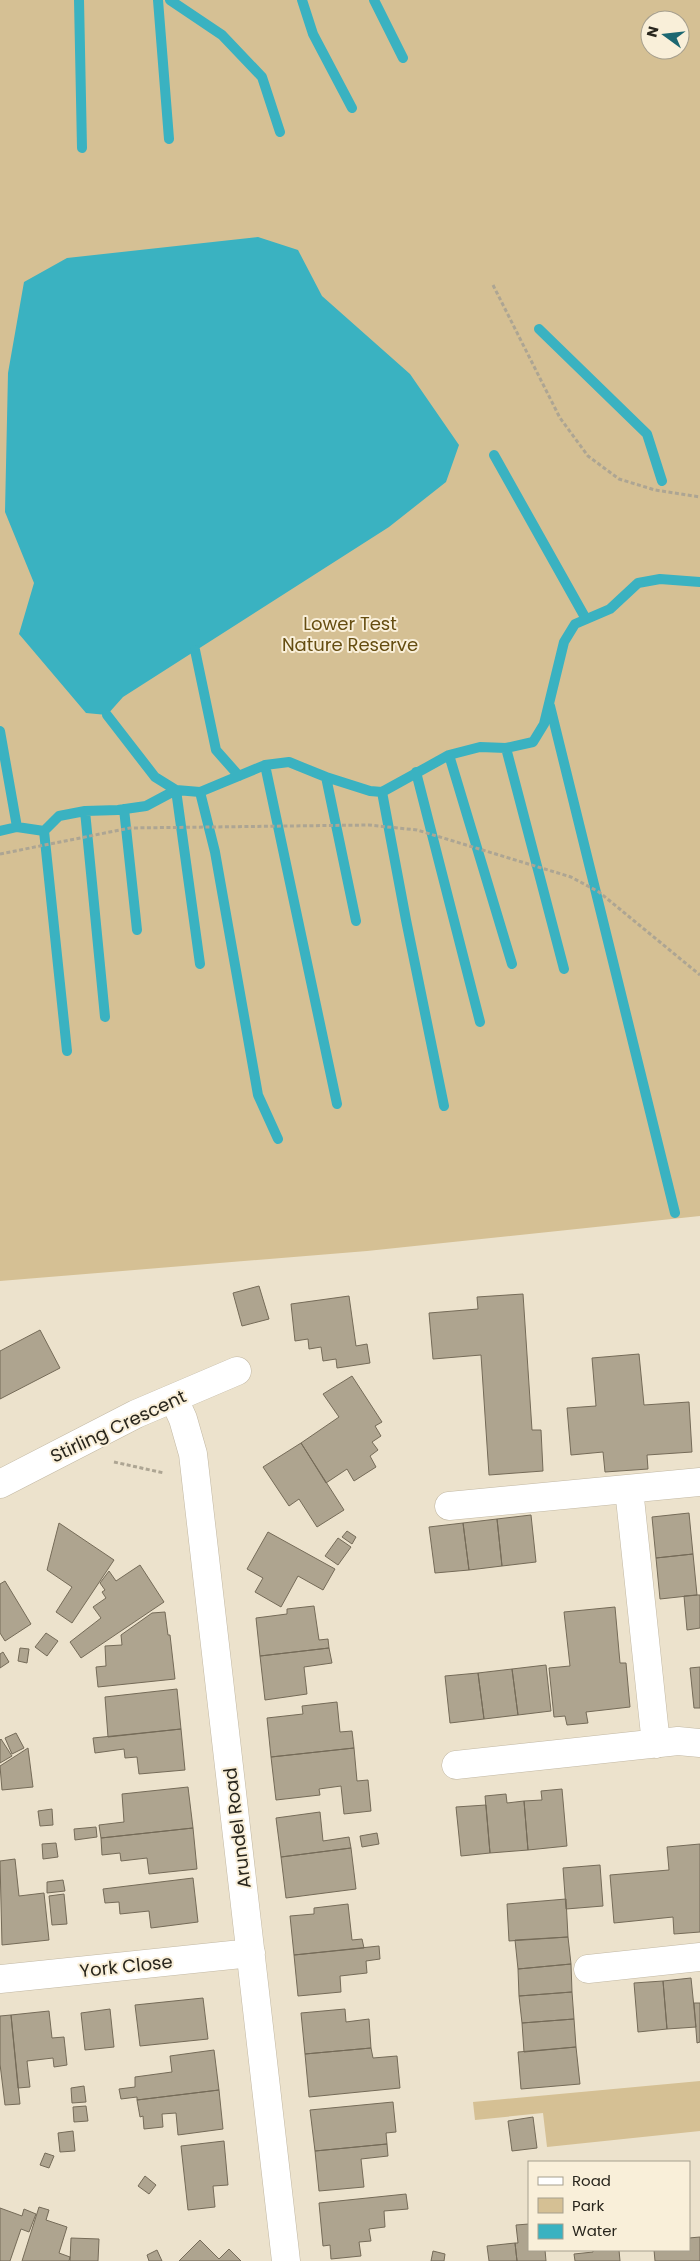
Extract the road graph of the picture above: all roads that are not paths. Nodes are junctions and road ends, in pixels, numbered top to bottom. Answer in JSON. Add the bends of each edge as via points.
{"nodes":[{"id":1,"x":237,"y":1371,"type":"dead end"},
{"id":2,"x":174,"y":1398,"type":"junction"},
{"id":3,"x":0,"y":1484,"type":"edge"},
{"id":4,"x":690,"y":1484,"type":"edge"},
{"id":5,"x":629,"y":1489,"type":"junction"},
{"id":6,"x":449,"y":1506,"type":"dead end"},
{"id":7,"x":700,"y":1743,"type":"edge"},
{"id":8,"x":656,"y":1744,"type":"junction"},
{"id":9,"x":456,"y":1764,"type":"dead end"},
{"id":10,"x":251,"y":1953,"type":"junction"},
{"id":11,"x":700,"y":1957,"type":"edge"},
{"id":12,"x":588,"y":1970,"type":"dead end"},
{"id":13,"x":0,"y":1979,"type":"edge"},
{"id":14,"x":286,"y":2261,"type":"edge"}],
"edges":[{"from":1,"to":2,"type":"street","name":"Stirling Crescent"},
{"from":2,"to":3,"type":"street","name":"Stirling Crescent"},
{"from":2,"to":10,"type":"street","name":"Arundel Road","via":[[193,1454]]},
{"from":4,"to":5,"type":"street"},
{"from":5,"to":6,"type":"street"},
{"from":5,"to":8,"type":"street"},
{"from":7,"to":8,"type":"street"},
{"from":8,"to":9,"type":"street"},
{"from":10,"to":13,"type":"street","name":"York Close"},
{"from":10,"to":14,"type":"street","name":"Arundel Road"},
{"from":11,"to":12,"type":"street"}]}
